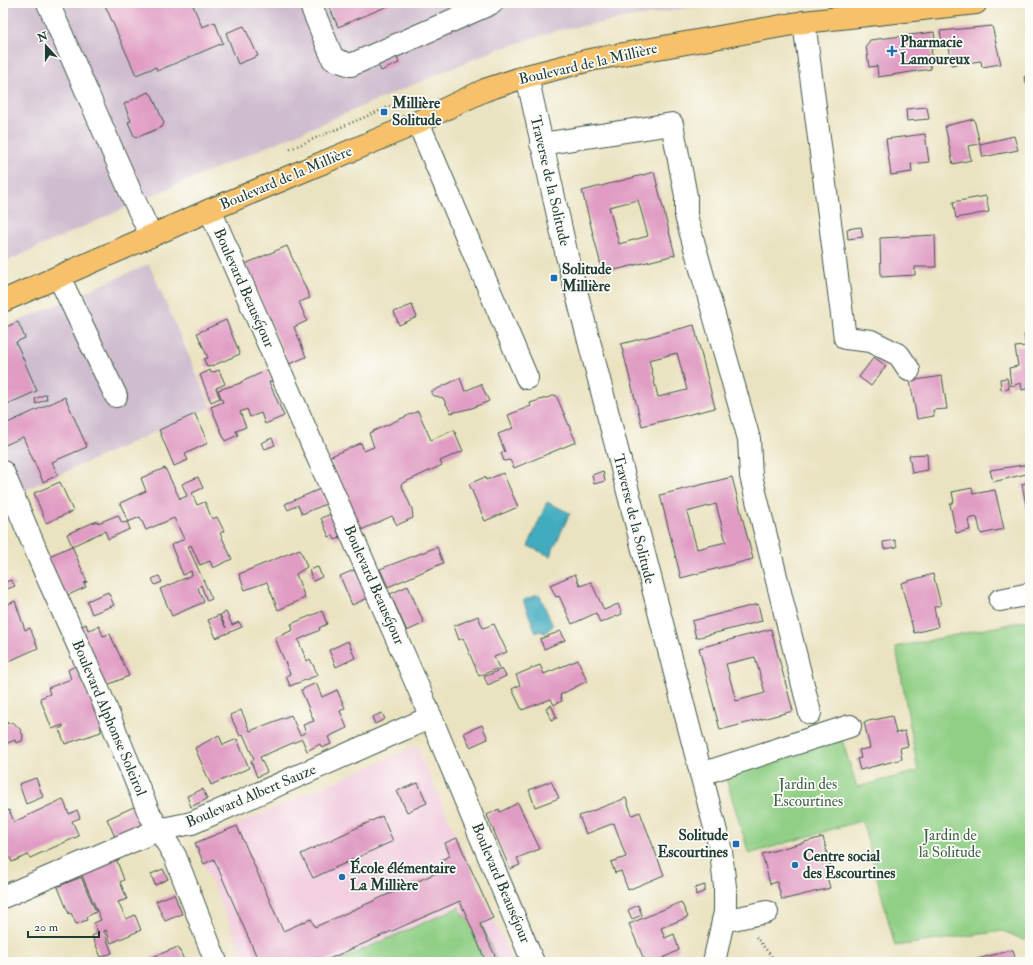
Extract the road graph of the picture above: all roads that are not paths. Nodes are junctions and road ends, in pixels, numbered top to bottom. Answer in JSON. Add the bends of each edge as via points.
{"nodes":[{"id":1,"x":48,"y":3,"type":"edge"},
{"id":2,"x":310,"y":3,"type":"edge"},
{"id":3,"x":492,"y":3,"type":"edge"},
{"id":4,"x":976,"y":3,"type":"edge"},
{"id":5,"x":804,"y":22,"type":"junction"},
{"id":6,"x":527,"y":76,"type":"junction"},
{"id":7,"x":418,"y":122,"type":"junction"},
{"id":8,"x":541,"y":144,"type":"junction"},
{"id":9,"x":210,"y":210,"type":"junction"},
{"id":10,"x":151,"y":236,"type":"junction"},
{"id":11,"x":58,"y":277,"type":"junction"},
{"id":12,"x":3,"y":301,"type":"edge"},
{"id":13,"x":909,"y":370,"type":"dead end"},
{"id":14,"x":527,"y":378,"type":"dead end"},
{"id":15,"x":116,"y":396,"type":"dead end"},
{"id":16,"x":5,"y":482,"type":"edge"},
{"id":17,"x":1030,"y":594,"type":"edge"},
{"id":18,"x":1000,"y":600,"type":"dead end"},
{"id":19,"x":810,"y":713,"type":"dead end"},
{"id":20,"x":431,"y":718,"type":"junction"},
{"id":21,"x":850,"y":726,"type":"dead end"},
{"id":22,"x":701,"y":774,"type":"junction"},
{"id":23,"x":158,"y":830,"type":"junction"},
{"id":24,"x":3,"y":897,"type":"edge"},
{"id":25,"x":760,"y":913,"type":"road end"},
{"id":26,"x":723,"y":921,"type":"junction"},
{"id":27,"x":216,"y":962,"type":"edge"},
{"id":28,"x":533,"y":962,"type":"edge"},
{"id":29,"x":714,"y":962,"type":"edge"}],
"edges":[{"from":1,"to":10,"type":"street"},
{"from":2,"to":3,"type":"street","via":[[333,59],[351,65]]},
{"from":4,"to":5,"type":"main road","name":"Boulevard de la Millière"},
{"from":5,"to":6,"type":"main road","name":"Boulevard de la Millière","via":[[590,60]]},
{"from":5,"to":13,"type":"street","via":[[845,338],[871,341],[899,355]]},
{"from":6,"to":7,"type":"main road","name":"Boulevard de la Millière","via":[[485,90]]},
{"from":6,"to":8,"type":"street","name":"Traverse de la Solitude"},
{"from":7,"to":9,"type":"main road","name":"Boulevard de la Millière"},
{"from":7,"to":14,"type":"street"},
{"from":8,"to":19,"type":"street","via":[[672,124],[686,196],[686,216],[749,439],[751,476]]},
{"from":8,"to":22,"type":"street","name":"Traverse de la Solitude","via":[[566,256]]},
{"from":9,"to":10,"type":"main road","name":"Boulevard de la Millière"},
{"from":9,"to":20,"type":"street","name":"Boulevard Beauséjour"},
{"from":10,"to":11,"type":"main road","name":"Boulevard de la Millière"},
{"from":11,"to":12,"type":"main road","name":"Boulevard de la Millière"},
{"from":11,"to":15,"type":"street"},
{"from":16,"to":23,"type":"street","name":"Boulevard Alphonse Soleirol"},
{"from":17,"to":18,"type":"street"},
{"from":20,"to":23,"type":"street","name":"Boulevard Albert Sauze","via":[[192,823]]},
{"from":20,"to":28,"type":"street","name":"Boulevard Beauséjour"},
{"from":21,"to":22,"type":"street"},
{"from":22,"to":26,"type":"street","name":"Traverse de la Solitude","via":[[721,851],[725,887]]},
{"from":23,"to":24,"type":"street","name":"Boulevard Albert Sauze"},
{"from":23,"to":27,"type":"street","name":"Boulevard Alphonse Soleirol","via":[[175,856]]},
{"from":25,"to":26,"type":"street"},
{"from":26,"to":29,"type":"street","name":"Traverse de la Solitude"}]}
